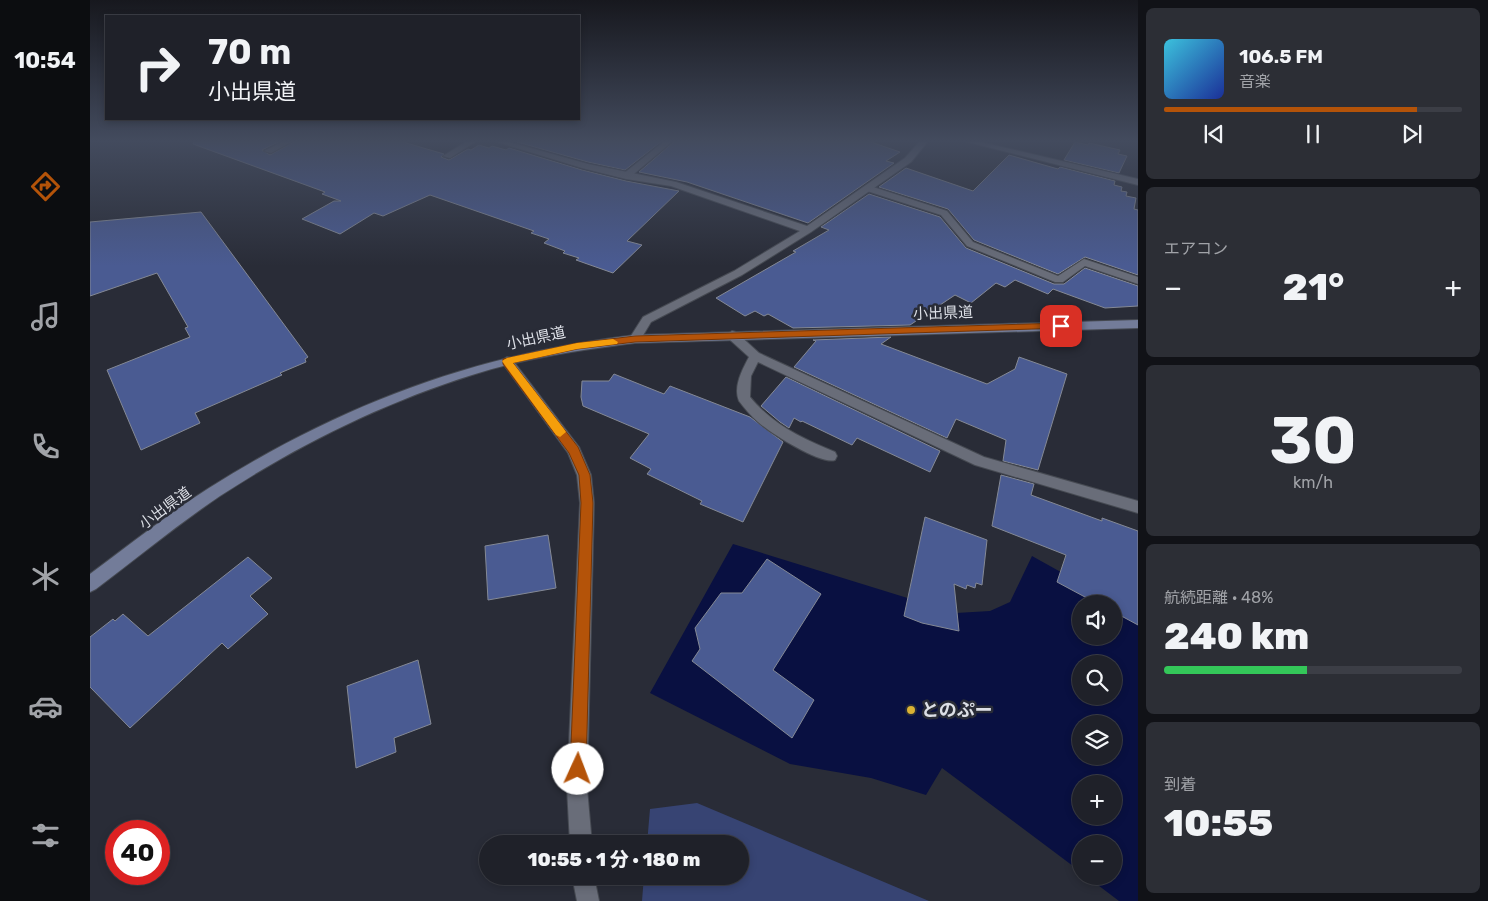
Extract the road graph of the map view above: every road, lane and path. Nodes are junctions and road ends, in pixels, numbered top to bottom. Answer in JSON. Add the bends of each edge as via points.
{"nodes":[{"id":1,"x":662,"y":182,"type":"edge"},
{"id":2,"x":876,"y":182,"type":"edge"},
{"id":3,"x":867,"y":188,"type":"junction"},
{"id":4,"x":808,"y":230,"type":"junction"},
{"id":5,"x":1138,"y":281,"type":"edge"},
{"id":6,"x":1138,"y":324,"type":"edge"},
{"id":7,"x":732,"y":335,"type":"junction"},
{"id":8,"x":635,"y":339,"type":"junction"},
{"id":9,"x":755,"y":356,"type":"junction"},
{"id":10,"x":507,"y":361,"type":"junction"},
{"id":11,"x":830,"y":456,"type":"dead end"},
{"id":12,"x":1138,"y":507,"type":"edge"},
{"id":13,"x":90,"y":584,"type":"edge"},
{"id":14,"x":580,"y":835,"type":"edge"},
{"id":15,"x":585,"y":885,"type":"edge"},
{"id":16,"x":588,"y":901,"type":"edge"}],
"edges":[{"from":1,"to":4,"type":"street"},
{"from":2,"to":3,"type":"street"},
{"from":3,"to":4,"type":"street"},
{"from":3,"to":5,"type":"street","via":[[944,213],[970,244],[1059,280],[1084,262]]},
{"from":4,"to":8,"type":"street","via":[[738,273],[647,320]]},
{"from":6,"to":7,"type":"main road","name":"小出県道"},
{"from":7,"to":8,"type":"main road","name":"小出県道"},
{"from":7,"to":9,"type":"street"},
{"from":8,"to":10,"type":"main road","name":"小出県道","via":[[577,346]]},
{"from":9,"to":11,"type":"street","via":[[745,376],[744,398],[757,416],[792,439]]},
{"from":9,"to":12,"type":"street","via":[[980,461]]},
{"from":10,"to":13,"type":"main road","name":"小出県道","via":[[436,382],[357,414],[272,457],[214,493]]},
{"from":10,"to":14,"type":"street","via":[[574,451],[584,475],[587,503],[577,788]]},
{"from":15,"to":16,"type":"street"}]}
